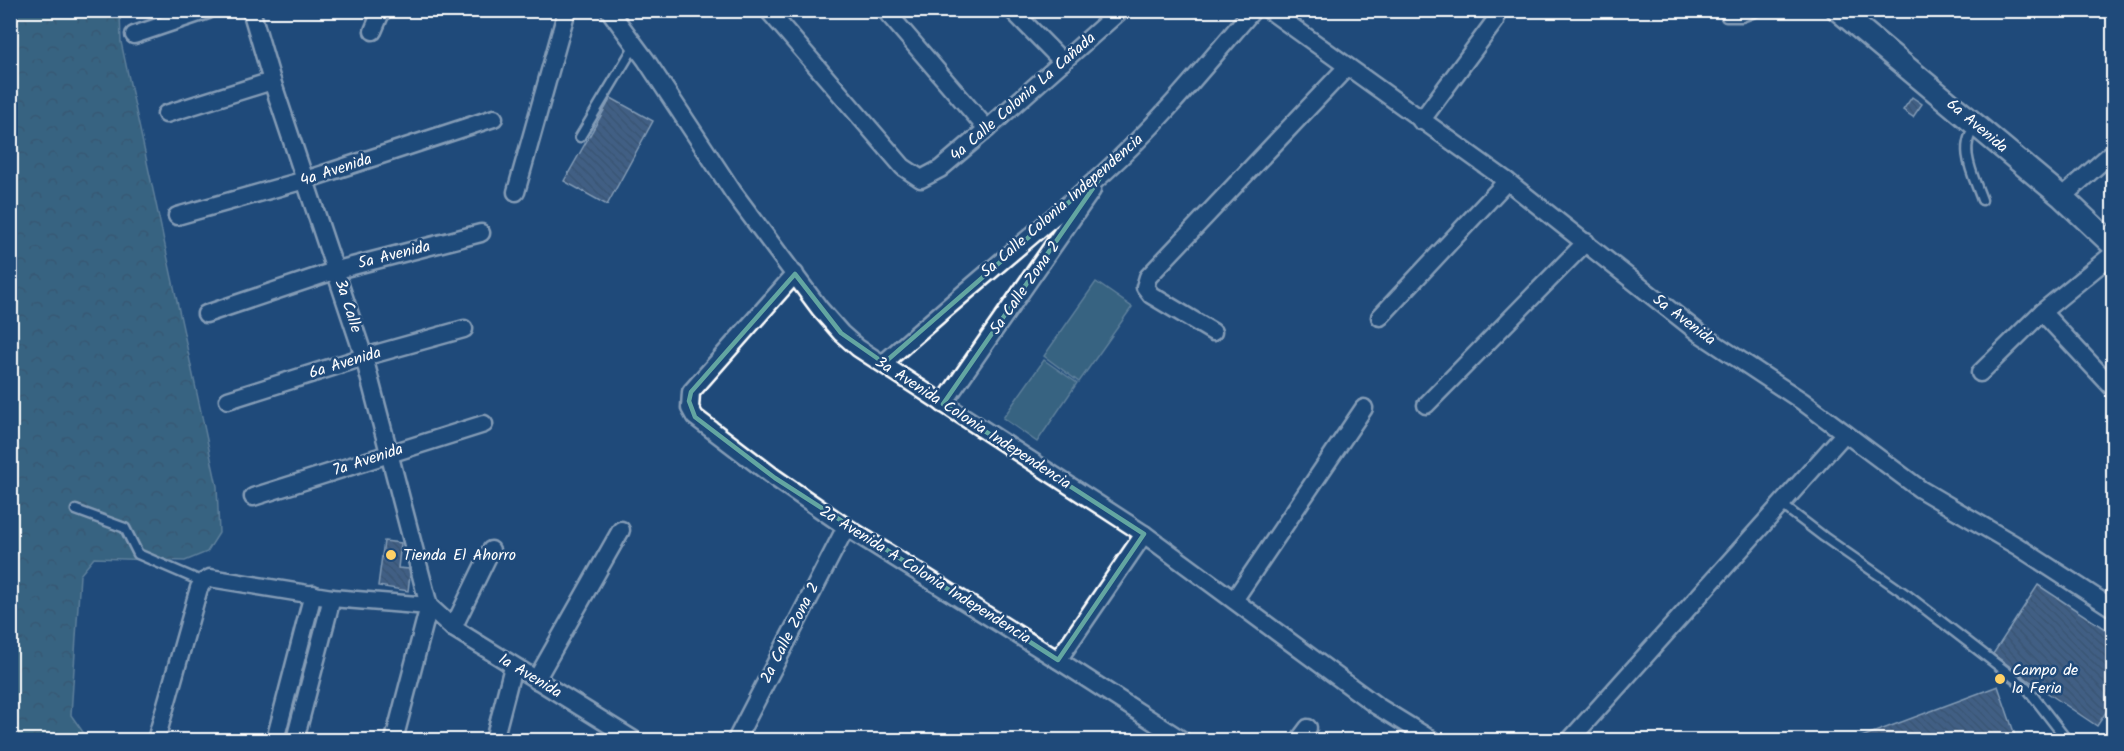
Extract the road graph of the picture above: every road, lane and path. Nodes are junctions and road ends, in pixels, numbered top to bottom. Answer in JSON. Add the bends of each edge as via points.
{"nodes":[{"id":1,"x":208,"y":10,"type":"edge"},
{"id":2,"x":251,"y":10,"type":"edge"},
{"id":3,"x":382,"y":10,"type":"edge"},
{"id":4,"x":567,"y":10,"type":"edge"},
{"id":5,"x":609,"y":10,"type":"edge"},
{"id":6,"x":768,"y":10,"type":"edge"},
{"id":7,"x":885,"y":10,"type":"edge"},
{"id":8,"x":1012,"y":10,"type":"edge"},
{"id":9,"x":1121,"y":10,"type":"edge"},
{"id":10,"x":1253,"y":10,"type":"edge"},
{"id":11,"x":1269,"y":10,"type":"edge"},
{"id":12,"x":1760,"y":10,"type":"edge"},
{"id":13,"x":1838,"y":10,"type":"edge"},
{"id":14,"x":1726,"y":17,"type":"dead end"},
{"id":15,"x":1495,"y":21,"type":"dead end"},
{"id":16,"x":373,"y":31,"type":"dead end"},
{"id":17,"x":134,"y":35,"type":"dead end"},
{"id":18,"x":635,"y":45,"type":"junction"},
{"id":19,"x":1063,"y":62,"type":"junction"},
{"id":20,"x":1347,"y":67,"type":"junction"},
{"id":21,"x":272,"y":81,"type":"junction"},
{"id":22,"x":165,"y":114,"type":"dead end"},
{"id":23,"x":495,"y":118,"type":"dead end"},
{"id":24,"x":1421,"y":121,"type":"junction"},
{"id":25,"x":1977,"y":126,"type":"junction"},
{"id":26,"x":987,"y":129,"type":"junction"},
{"id":27,"x":580,"y":136,"type":"dead end"},
{"id":28,"x":2114,"y":151,"type":"edge"},
{"id":29,"x":1105,"y":171,"type":"junction"},
{"id":30,"x":305,"y":180,"type":"junction"},
{"id":31,"x":1507,"y":181,"type":"junction"},
{"id":32,"x":516,"y":192,"type":"dead end"},
{"id":33,"x":2062,"y":197,"type":"junction"},
{"id":34,"x":1982,"y":200,"type":"dead end"},
{"id":35,"x":177,"y":216,"type":"dead end"},
{"id":36,"x":481,"y":233,"type":"dead end"},
{"id":37,"x":1586,"y":242,"type":"junction"},
{"id":38,"x":2114,"y":246,"type":"edge"},
{"id":39,"x":2114,"y":253,"type":"edge"},
{"id":40,"x":337,"y":270,"type":"junction"},
{"id":41,"x":795,"y":274,"type":"junction"},
{"id":42,"x":2042,"y":312,"type":"junction"},
{"id":43,"x":206,"y":314,"type":"dead end"},
{"id":44,"x":1380,"y":317,"type":"dead end"},
{"id":45,"x":464,"y":329,"type":"dead end"},
{"id":46,"x":1213,"y":332,"type":"dead end"},
{"id":47,"x":364,"y":357,"type":"junction"},
{"id":48,"x":884,"y":363,"type":"junction"},
{"id":49,"x":1980,"y":373,"type":"dead end"},
{"id":50,"x":2114,"y":389,"type":"edge"},
{"id":51,"x":228,"y":400,"type":"dead end"},
{"id":52,"x":943,"y":404,"type":"junction"},
{"id":53,"x":1426,"y":405,"type":"dead end"},
{"id":54,"x":1364,"y":408,"type":"dead end"},
{"id":55,"x":484,"y":423,"type":"dead end"},
{"id":56,"x":1845,"y":433,"type":"junction"},
{"id":57,"x":389,"y":454,"type":"junction"},
{"id":58,"x":253,"y":497,"type":"dead end"},
{"id":59,"x":1782,"y":504,"type":"junction"},
{"id":60,"x":76,"y":510,"type":"dead end"},
{"id":61,"x":846,"y":527,"type":"junction"},
{"id":62,"x":621,"y":531,"type":"dead end"},
{"id":63,"x":1144,"y":534,"type":"junction"},
{"id":64,"x":491,"y":550,"type":"dead end"},
{"id":65,"x":203,"y":582,"type":"junction"},
{"id":66,"x":313,"y":594,"type":"junction"},
{"id":67,"x":332,"y":598,"type":"junction"},
{"id":68,"x":1234,"y":600,"type":"junction"},
{"id":69,"x":429,"y":606,"type":"junction"},
{"id":70,"x":2114,"y":609,"type":"edge"},
{"id":71,"x":453,"y":628,"type":"junction"},
{"id":72,"x":1058,"y":660,"type":"junction"},
{"id":73,"x":513,"y":667,"type":"junction"},
{"id":74,"x":536,"y":680,"type":"junction"},
{"id":75,"x":281,"y":720,"type":"junction"},
{"id":76,"x":297,"y":733,"type":"edge"},
{"id":77,"x":625,"y":738,"type":"edge"},
{"id":78,"x":156,"y":741,"type":"edge"},
{"id":79,"x":275,"y":741,"type":"edge"},
{"id":80,"x":394,"y":741,"type":"edge"},
{"id":81,"x":494,"y":741,"type":"edge"},
{"id":82,"x":736,"y":741,"type":"edge"},
{"id":83,"x":1182,"y":741,"type":"edge"},
{"id":84,"x":1432,"y":741,"type":"edge"},
{"id":85,"x":1570,"y":741,"type":"edge"},
{"id":86,"x":2067,"y":741,"type":"edge"}],
"edges":[{"from":1,"to":17,"type":"street"},
{"from":2,"to":21,"type":"street","name":"3a Calle"},
{"from":3,"to":16,"type":"street"},
{"from":4,"to":32,"type":"street"},
{"from":5,"to":18,"type":"street","name":"3a Avenida Colonia Independencia"},
{"from":6,"to":26,"type":"street","name":"4a Calle Colonia La Cañada","via":[[903,167],[921,179],[940,169]]},
{"from":7,"to":26,"type":"street"},
{"from":8,"to":19,"type":"street"},
{"from":9,"to":19,"type":"street","name":"4a Calle Colonia La Cañada"},
{"from":10,"to":29,"type":"street","name":"5a Calle Colonia Independencia"},
{"from":11,"to":20,"type":"street","name":"5a Avenida"},
{"from":12,"to":14,"type":"lane","via":[[1742,17]]},
{"from":13,"to":25,"type":"street","name":"6a Avenida"},
{"from":15,"to":24,"type":"street"},
{"from":18,"to":27,"type":"lane"},
{"from":18,"to":41,"type":"street","name":"3a Avenida Colonia Independencia","via":[[733,192]]},
{"from":19,"to":26,"type":"street","name":"4a Calle Colonia La Cañada"},
{"from":20,"to":24,"type":"street","name":"5a Avenida"},
{"from":20,"to":46,"type":"street","via":[[1148,277],[1145,287],[1151,295]]},
{"from":21,"to":22,"type":"street"},
{"from":21,"to":30,"type":"street","name":"3a Calle"},
{"from":23,"to":30,"type":"street","name":"4a Avenida"},
{"from":24,"to":31,"type":"street","name":"5a Avenida"},
{"from":25,"to":33,"type":"street","name":"6a Avenida"},
{"from":25,"to":34,"type":"lane","via":[[1971,131],[1966,148]]},
{"from":28,"to":33,"type":"street"},
{"from":29,"to":48,"type":"street","name":"5a Calle Colonia Independencia"},
{"from":29,"to":52,"type":"street","name":"5a Calle Zona 2"},
{"from":30,"to":35,"type":"street","name":"4a Avenida"},
{"from":30,"to":40,"type":"street","name":"3a Calle"},
{"from":31,"to":37,"type":"street","name":"5a Avenida"},
{"from":31,"to":44,"type":"street"},
{"from":33,"to":38,"type":"street","name":"6a Avenida"},
{"from":36,"to":40,"type":"street","name":"5a Avenida"},
{"from":37,"to":53,"type":"street"},
{"from":37,"to":56,"type":"street","name":"5a Avenida","via":[[1699,333]]},
{"from":39,"to":42,"type":"street"},
{"from":40,"to":43,"type":"street","name":"5a Avenida"},
{"from":40,"to":47,"type":"street","name":"3a Calle"},
{"from":41,"to":48,"type":"street","name":"3a Avenida Colonia Independencia","via":[[841,333]]},
{"from":41,"to":61,"type":"street","name":"2a Avenida A Colonia Independencia","via":[[691,392],[690,408],[695,417]]},
{"from":42,"to":49,"type":"street"},
{"from":42,"to":50,"type":"street"},
{"from":45,"to":47,"type":"street","name":"6a Avenida"},
{"from":47,"to":51,"type":"street","name":"6a Avenida"},
{"from":47,"to":57,"type":"street","name":"3a Calle"},
{"from":48,"to":52,"type":"street","name":"3a Avenida Colonia Independencia"},
{"from":52,"to":63,"type":"street","name":"3a Avenida Colonia Independencia"},
{"from":54,"to":68,"type":"street"},
{"from":55,"to":57,"type":"street","name":"7a Avenida"},
{"from":56,"to":59,"type":"street"},
{"from":56,"to":70,"type":"street","name":"5a Avenida","via":[[1920,489]]},
{"from":57,"to":58,"type":"street","name":"7a Avenida"},
{"from":57,"to":69,"type":"street","name":"3a Calle"},
{"from":59,"to":85,"type":"street"},
{"from":59,"to":86,"type":"lane","via":[[2026,687]]},
{"from":60,"to":65,"type":"lane","via":[[125,528],[138,554]]},
{"from":61,"to":72,"type":"street","name":"2a Avenida A Colonia Independencia"},
{"from":61,"to":82,"type":"street","name":"2a Calle Zona 2"},
{"from":62,"to":74,"type":"street"},
{"from":63,"to":68,"type":"street","name":"3a Avenida Colonia Independencia"},
{"from":63,"to":72,"type":"street"},
{"from":64,"to":71,"type":"street"},
{"from":65,"to":66,"type":"street","via":[[210,578]]},
{"from":65,"to":78,"type":"street"},
{"from":66,"to":67,"type":"street"},
{"from":66,"to":75,"type":"street"},
{"from":67,"to":69,"type":"street"},
{"from":67,"to":76,"type":"street"},
{"from":68,"to":84,"type":"street","name":"3a Avenida Colonia Independencia","via":[[1377,706]]},
{"from":69,"to":71,"type":"street","name":"1a Avenida"},
{"from":69,"to":80,"type":"street"},
{"from":71,"to":73,"type":"street","name":"1a Avenida"},
{"from":72,"to":83,"type":"street","name":"2a Avenida A Colonia Independencia"},
{"from":73,"to":74,"type":"street","name":"1a Avenida"},
{"from":73,"to":81,"type":"street"},
{"from":74,"to":77,"type":"street","name":"1a Avenida"},
{"from":75,"to":76,"type":"street"},
{"from":75,"to":79,"type":"street"}]}
